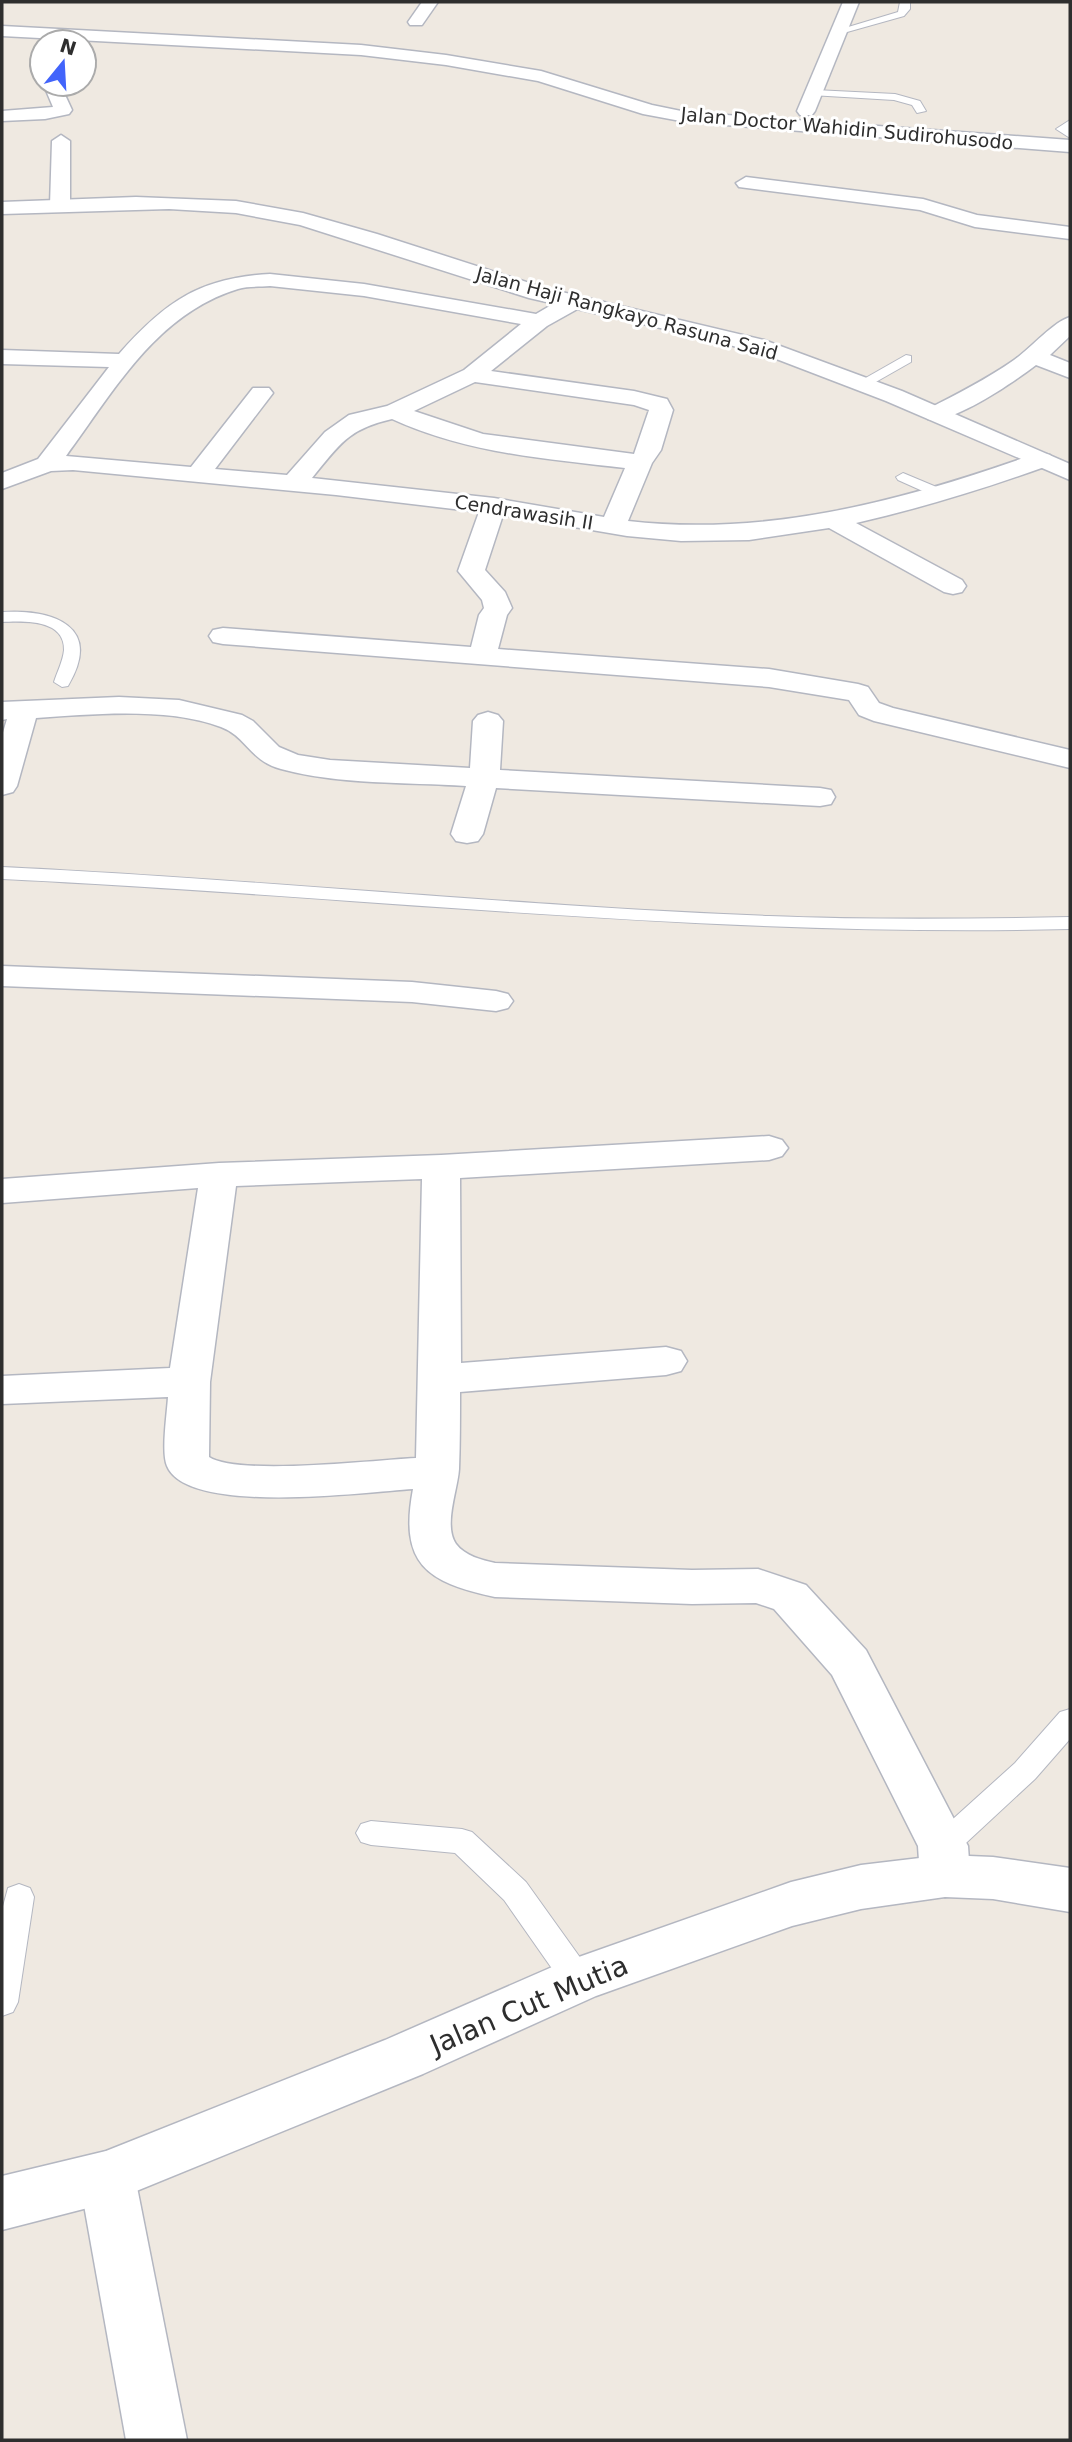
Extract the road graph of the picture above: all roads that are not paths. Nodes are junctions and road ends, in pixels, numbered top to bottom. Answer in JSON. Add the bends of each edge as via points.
{"nodes":[{"id":1,"x":430,"y":2,"type":"edge"},
{"id":2,"x":851,"y":2,"type":"edge"},
{"id":3,"x":905,"y":2,"type":"edge"},
{"id":4,"x":416,"y":22,"type":"dead end"},
{"id":5,"x":841,"y":30,"type":"junction"},
{"id":6,"x":2,"y":31,"type":"edge"},
{"id":7,"x":815,"y":93,"type":"junction"},
{"id":8,"x":58,"y":98,"type":"edge"},
{"id":9,"x":806,"y":111,"type":"dead end"},
{"id":10,"x":921,"y":111,"type":"dead end"},
{"id":11,"x":2,"y":116,"type":"edge"},
{"id":12,"x":1070,"y":123,"type":"edge"},
{"id":13,"x":1070,"y":135,"type":"edge"},
{"id":14,"x":61,"y":141,"type":"dead end"},
{"id":15,"x":1070,"y":146,"type":"edge"},
{"id":16,"x":746,"y":183,"type":"dead end"},
{"id":17,"x":60,"y":205,"type":"junction"},
{"id":18,"x":2,"y":208,"type":"edge"},
{"id":19,"x":1070,"y":233,"type":"edge"},
{"id":20,"x":573,"y":302,"type":"junction"},
{"id":21,"x":539,"y":321,"type":"junction"},
{"id":22,"x":1070,"y":324,"type":"edge"},
{"id":23,"x":2,"y":357,"type":"edge"},
{"id":24,"x":1036,"y":357,"type":"junction"},
{"id":25,"x":906,"y":359,"type":"dead end"},
{"id":26,"x":125,"y":361,"type":"junction"},
{"id":27,"x":1070,"y":371,"type":"edge"},
{"id":28,"x":472,"y":375,"type":"junction"},
{"id":29,"x":862,"y":384,"type":"junction"},
{"id":30,"x":261,"y":393,"type":"dead end"},
{"id":31,"x":394,"y":411,"type":"junction"},
{"id":32,"x":936,"y":414,"type":"junction"},
{"id":33,"x":1041,"y":460,"type":"junction"},
{"id":34,"x":640,"y":462,"type":"junction"},
{"id":35,"x":47,"y":464,"type":"junction"},
{"id":36,"x":1070,"y":473,"type":"edge"},
{"id":37,"x":197,"y":475,"type":"junction"},
{"id":38,"x":903,"y":477,"type":"dead end"},
{"id":39,"x":2,"y":482,"type":"edge"},
{"id":40,"x":295,"y":483,"type":"junction"},
{"id":41,"x":941,"y":494,"type":"junction"},
{"id":42,"x":494,"y":506,"type":"junction"},
{"id":43,"x":832,"y":520,"type":"junction"},
{"id":44,"x":613,"y":526,"type":"junction"},
{"id":45,"x":953,"y":586,"type":"dead end"},
{"id":46,"x":2,"y":617,"type":"edge"},
{"id":47,"x":223,"y":636,"type":"dead end"},
{"id":48,"x":482,"y":657,"type":"junction"},
{"id":49,"x":62,"y":682,"type":"dead end"},
{"id":50,"x":13,"y":711,"type":"edge"},
{"id":51,"x":488,"y":721,"type":"dead end"},
{"id":52,"x":1070,"y":759,"type":"edge"},
{"id":53,"x":484,"y":777,"type":"junction"},
{"id":54,"x":2,"y":786,"type":"edge"},
{"id":55,"x":820,"y":797,"type":"dead end"},
{"id":56,"x":467,"y":834,"type":"dead end"},
{"id":57,"x":2,"y":873,"type":"edge"},
{"id":58,"x":1070,"y":923,"type":"edge"},
{"id":59,"x":2,"y":976,"type":"edge"},
{"id":60,"x":496,"y":1001,"type":"dead end"},
{"id":61,"x":769,"y":1148,"type":"dead end"},
{"id":62,"x":441,"y":1167,"type":"junction"},
{"id":63,"x":219,"y":1175,"type":"junction"},
{"id":64,"x":2,"y":1191,"type":"edge"},
{"id":65,"x":666,"y":1362,"type":"dead end"},
{"id":66,"x":439,"y":1379,"type":"junction"},
{"id":67,"x":189,"y":1382,"type":"junction"},
{"id":68,"x":2,"y":1390,"type":"edge"},
{"id":69,"x":438,"y":1472,"type":"junction"},
{"id":70,"x":1070,"y":1720,"type":"edge"},
{"id":71,"x":371,"y":1833,"type":"dead end"},
{"id":72,"x":944,"y":1861,"type":"junction"},
{"id":73,"x":1070,"y":1890,"type":"edge"},
{"id":74,"x":19,"y":1897,"type":"dead end"},
{"id":75,"x":578,"y":1980,"type":"junction"},
{"id":76,"x":2,"y":2002,"type":"edge"},
{"id":77,"x":107,"y":2177,"type":"junction"},
{"id":78,"x":2,"y":2203,"type":"edge"},
{"id":79,"x":157,"y":2440,"type":"edge"}],
"edges":[{"from":1,"to":4,"type":"street"},
{"from":2,"to":5,"type":"street"},
{"from":3,"to":5,"type":"lane","via":[[901,14]]},
{"from":5,"to":7,"type":"street"},
{"from":6,"to":15,"type":"street","name":"Jalan Doctor Wahidin Sudirohusodo","via":[[361,50],[541,76],[686,117]]},
{"from":7,"to":9,"type":"street"},
{"from":7,"to":10,"type":"lane","via":[[895,97],[916,103]]},
{"from":8,"to":11,"type":"street","via":[[63,110]]},
{"from":12,"to":13,"type":"lane","via":[[1061,129]]},
{"from":14,"to":17,"type":"street"},
{"from":16,"to":19,"type":"street","via":[[897,201],[975,221]]},
{"from":17,"to":18,"type":"street","name":"Jalan Haji Rangkayo Rasuna Said"},
{"from":17,"to":20,"type":"street","name":"Jalan Haji Rangkayo Rasuna Said","via":[[186,204],[272,213]]},
{"from":20,"to":21,"type":"street"},
{"from":20,"to":29,"type":"street","name":"Jalan Haji Rangkayo Rasuna Said","via":[[786,354]]},
{"from":21,"to":26,"type":"street","via":[[364,290],[255,279],[184,304],[157,324]]},
{"from":21,"to":28,"type":"street"},
{"from":22,"to":24,"type":"street"},
{"from":23,"to":26,"type":"street"},
{"from":24,"to":27,"type":"street"},
{"from":24,"to":32,"type":"street"},
{"from":25,"to":29,"type":"lane"},
{"from":26,"to":35,"type":"street"},
{"from":28,"to":31,"type":"street"},
{"from":28,"to":34,"type":"street","via":[[655,402],[661,410],[649,450]]},
{"from":29,"to":32,"type":"street","name":"Jalan Haji Rangkayo Rasuna Said"},
{"from":30,"to":37,"type":"street"},
{"from":31,"to":34,"type":"street","via":[[482,442]]},
{"from":31,"to":40,"type":"street","via":[[357,420],[333,438]]},
{"from":32,"to":33,"type":"street","name":"Jalan Haji Rangkayo Rasuna Said"},
{"from":33,"to":36,"type":"street","name":"Jalan Haji Rangkayo Rasuna Said"},
{"from":33,"to":41,"type":"street","name":"Cendrawasih II"},
{"from":34,"to":44,"type":"street"},
{"from":35,"to":37,"type":"street","name":"Cendrawasih II"},
{"from":35,"to":39,"type":"street","name":"Cendrawasih II"},
{"from":37,"to":40,"type":"street","name":"Cendrawasih II"},
{"from":38,"to":41,"type":"lane"},
{"from":40,"to":42,"type":"street","name":"Cendrawasih II"},
{"from":41,"to":43,"type":"street","name":"Cendrawasih II"},
{"from":42,"to":44,"type":"street","name":"Cendrawasih II"},
{"from":42,"to":48,"type":"street","via":[[471,571],[498,608]]},
{"from":43,"to":44,"type":"street","name":"Cendrawasih II","via":[[707,534]]},
{"from":43,"to":45,"type":"street"},
{"from":46,"to":49,"type":"lane","via":[[26,615],[66,631],[73,648]]},
{"from":47,"to":48,"type":"street"},
{"from":48,"to":52,"type":"street","via":[[812,685],[858,693],[869,709],[884,715]]},
{"from":50,"to":53,"type":"street","via":[[144,707],[194,711],[246,728],[270,754],[298,764]]},
{"from":50,"to":54,"type":"street"},
{"from":51,"to":53,"type":"street"},
{"from":53,"to":55,"type":"street"},
{"from":53,"to":56,"type":"street"},
{"from":57,"to":58,"type":"lane","via":[[727,920]]},
{"from":59,"to":60,"type":"street","via":[[385,991]]},
{"from":61,"to":62,"type":"street"},
{"from":62,"to":63,"type":"street"},
{"from":62,"to":66,"type":"street"},
{"from":63,"to":64,"type":"street"},
{"from":63,"to":67,"type":"street"},
{"from":65,"to":66,"type":"street"},
{"from":66,"to":69,"type":"street"},
{"from":67,"to":68,"type":"street"},
{"from":67,"to":69,"type":"street","via":[[187,1464],[209,1478],[270,1482]]},
{"from":69,"to":72,"type":"street","via":[[433,1544],[449,1565],[469,1574],[495,1580],[758,1586],[790,1597],[849,1663]]},
{"from":70,"to":72,"type":"lane"},
{"from":71,"to":75,"type":"lane","via":[[461,1841],[515,1891]]},
{"from":72,"to":73,"type":"street","name":"Jalan Cut Mutia","via":[[993,1878]]},
{"from":72,"to":75,"type":"street","name":"Jalan Cut Mutia","via":[[791,1904]]},
{"from":74,"to":76,"type":"lane"},
{"from":75,"to":77,"type":"street","name":"Jalan Cut Mutia","via":[[404,2057]]},
{"from":77,"to":78,"type":"street","name":"Jalan Cut Mutia"},
{"from":77,"to":79,"type":"street"}]}
